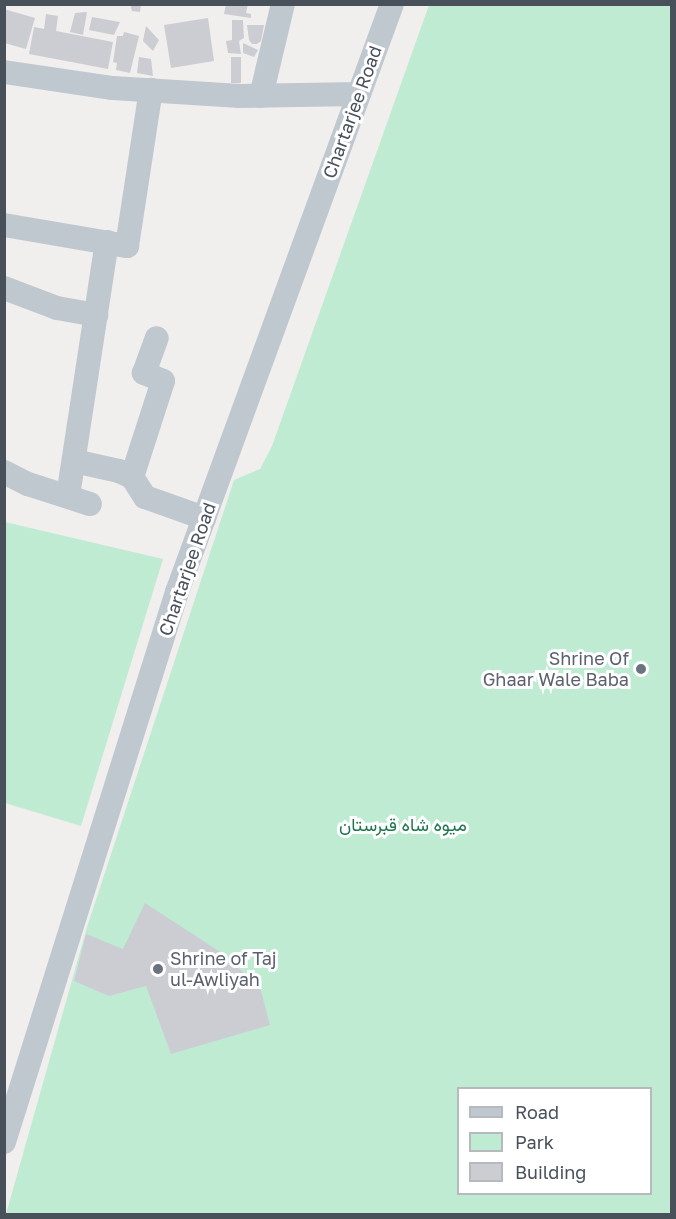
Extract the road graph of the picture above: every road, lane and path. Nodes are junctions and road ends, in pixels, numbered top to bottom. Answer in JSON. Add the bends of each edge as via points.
{"nodes":[{"id":1,"x":284,"y":4,"type":"edge"},
{"id":2,"x":392,"y":4,"type":"edge"},
{"id":3,"x":4,"y":72,"type":"edge"},
{"id":4,"x":152,"y":90,"type":"junction"},
{"id":5,"x":359,"y":94,"type":"junction"},
{"id":6,"x":261,"y":96,"type":"junction"},
{"id":7,"x":4,"y":225,"type":"edge"},
{"id":8,"x":108,"y":242,"type":"junction"},
{"id":9,"x":4,"y":288,"type":"edge"},
{"id":10,"x":96,"y":315,"type":"junction"},
{"id":11,"x":157,"y":338,"type":"dead end"},
{"id":12,"x":74,"y":461,"type":"junction"},
{"id":13,"x":4,"y":472,"type":"edge"},
{"id":14,"x":132,"y":477,"type":"junction"},
{"id":15,"x":204,"y":518,"type":"junction"},
{"id":16,"x":4,"y":1142,"type":"edge"}],
"edges":[{"from":1,"to":6,"type":"street"},
{"from":2,"to":5,"type":"street","name":"Chartarjee Road"},
{"from":3,"to":4,"type":"street"},
{"from":4,"to":6,"type":"street"},
{"from":4,"to":8,"type":"street","via":[[128,246]]},
{"from":5,"to":6,"type":"street"},
{"from":5,"to":15,"type":"street","name":"Chartarjee Road"},
{"from":7,"to":8,"type":"street"},
{"from":8,"to":10,"type":"street"},
{"from":9,"to":10,"type":"street","via":[[57,308]]},
{"from":10,"to":12,"type":"street"},
{"from":11,"to":14,"type":"street","via":[[144,374],[163,381]]},
{"from":12,"to":13,"type":"street","via":[[79,500]]},
{"from":12,"to":14,"type":"street"},
{"from":14,"to":15,"type":"street","via":[[146,497]]},
{"from":15,"to":16,"type":"street","name":"Chartarjee Road","via":[[110,801]]}]}
